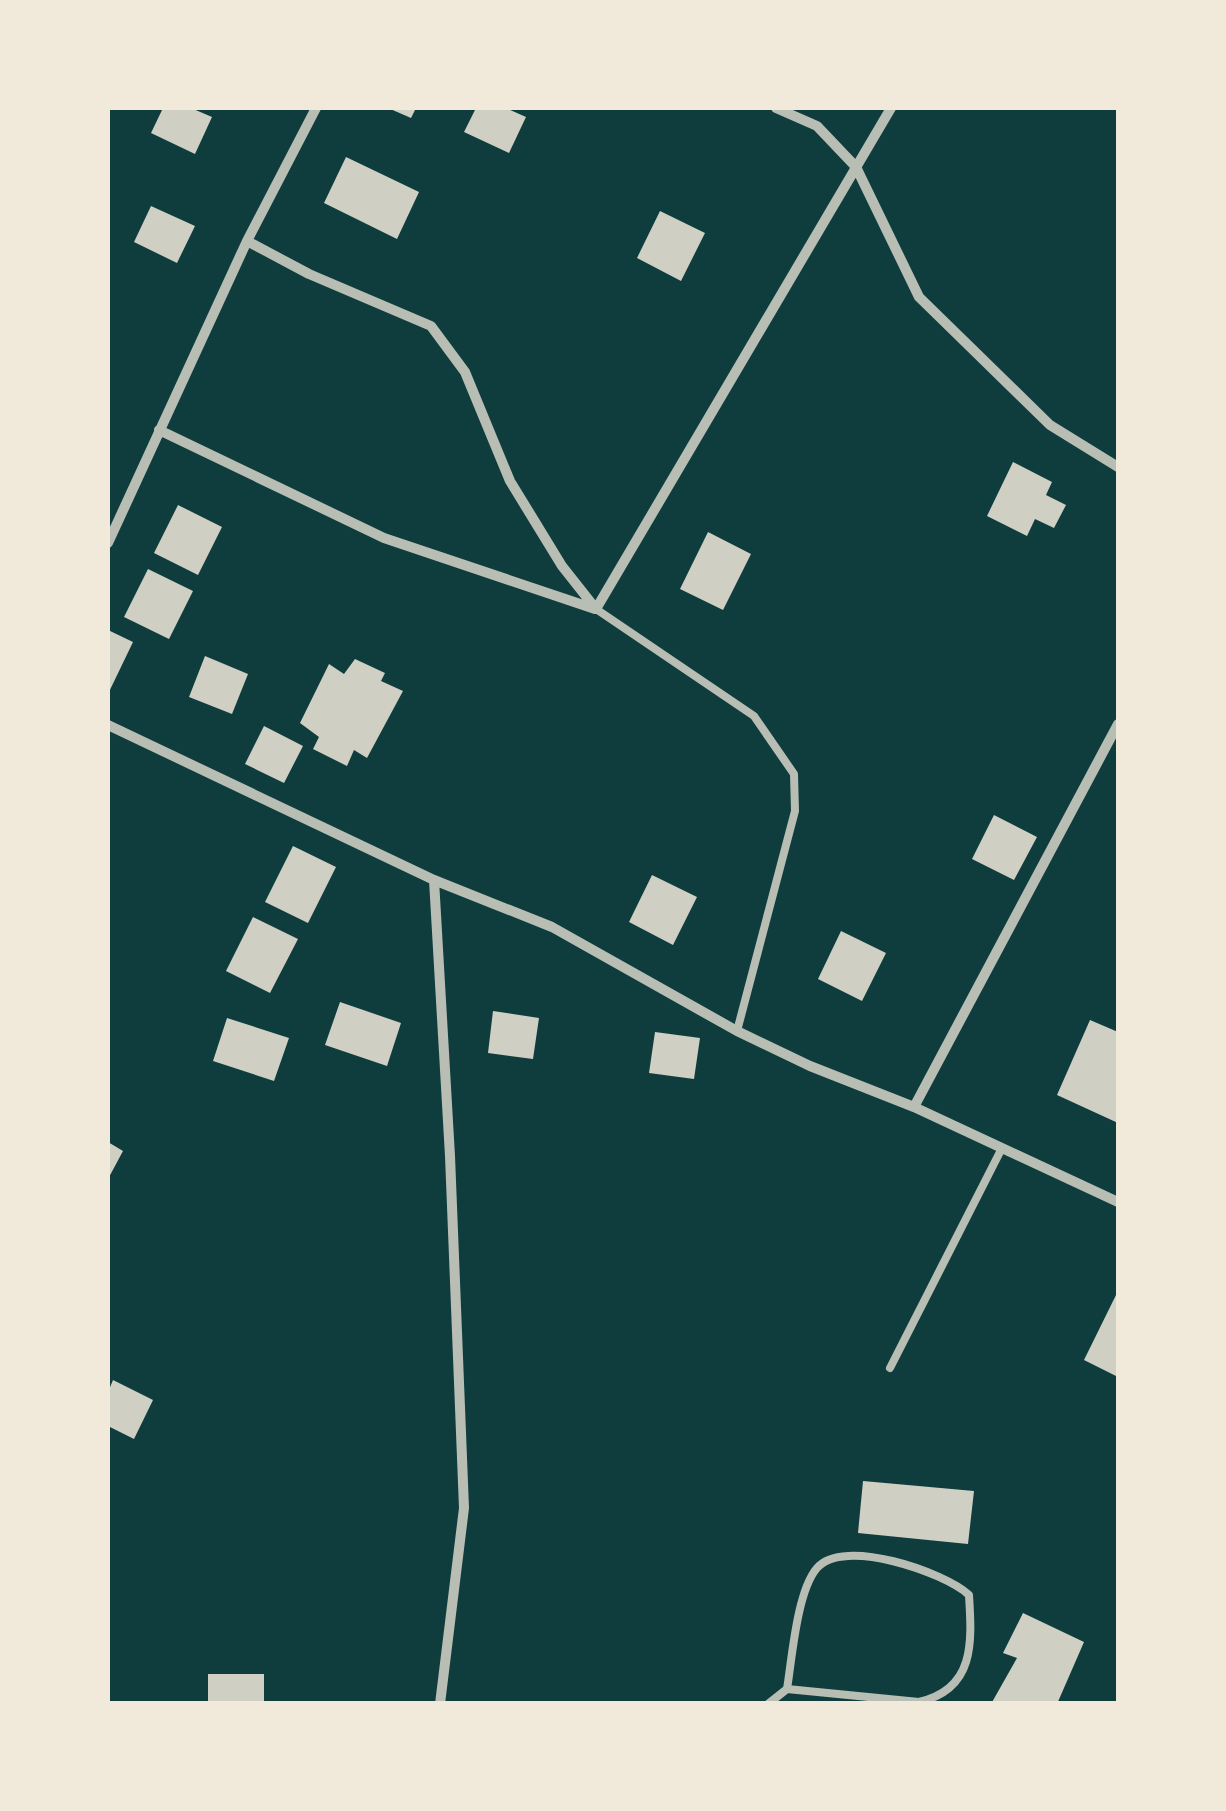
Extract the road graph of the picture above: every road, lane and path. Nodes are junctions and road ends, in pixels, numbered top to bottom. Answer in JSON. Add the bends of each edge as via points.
{"nodes":[{"id":1,"x":316,"y":108,"type":"edge"},
{"id":2,"x":776,"y":108,"type":"edge"},
{"id":3,"x":891,"y":108,"type":"edge"},
{"id":4,"x":856,"y":167,"type":"junction"},
{"id":5,"x":247,"y":240,"type":"junction"},
{"id":6,"x":160,"y":430,"type":"junction"},
{"id":7,"x":1118,"y":467,"type":"edge"},
{"id":8,"x":108,"y":542,"type":"edge"},
{"id":9,"x":596,"y":610,"type":"junction"},
{"id":10,"x":108,"y":724,"type":"edge"},
{"id":11,"x":1118,"y":724,"type":"edge"},
{"id":12,"x":434,"y":880,"type":"junction"},
{"id":13,"x":738,"y":1031,"type":"junction"},
{"id":14,"x":914,"y":1106,"type":"junction"},
{"id":15,"x":1002,"y":1148,"type":"junction"},
{"id":16,"x":1118,"y":1202,"type":"edge"},
{"id":17,"x":890,"y":1368,"type":"dead end"},
{"id":18,"x":786,"y":1689,"type":"junction"},
{"id":19,"x":440,"y":1704,"type":"edge"},
{"id":20,"x":768,"y":1704,"type":"edge"}],
"edges":[{"from":1,"to":5,"type":"street"},
{"from":2,"to":4,"type":"street","via":[[817,126]]},
{"from":3,"to":4,"type":"street"},
{"from":4,"to":7,"type":"street","via":[[919,297],[1050,425]]},
{"from":4,"to":9,"type":"street"},
{"from":5,"to":6,"type":"street"},
{"from":5,"to":9,"type":"street","via":[[431,326],[465,372],[510,481]]},
{"from":6,"to":8,"type":"street"},
{"from":6,"to":9,"type":"street","via":[[384,538]]},
{"from":9,"to":13,"type":"lane","via":[[754,716],[794,774],[795,811]]},
{"from":10,"to":12,"type":"street"},
{"from":11,"to":14,"type":"street"},
{"from":12,"to":13,"type":"street","via":[[552,927]]},
{"from":12,"to":19,"type":"street","via":[[464,1508]]},
{"from":13,"to":14,"type":"street"},
{"from":14,"to":15,"type":"street"},
{"from":15,"to":16,"type":"street"},
{"from":15,"to":17,"type":"lane"},
{"from":18,"to":18,"type":"lane","via":[[919,1702],[938,1698],[958,1682],[968,1660],[970,1595],[958,1584],[884,1558],[835,1557],[818,1566],[806,1589]]},
{"from":18,"to":20,"type":"lane"}]}
